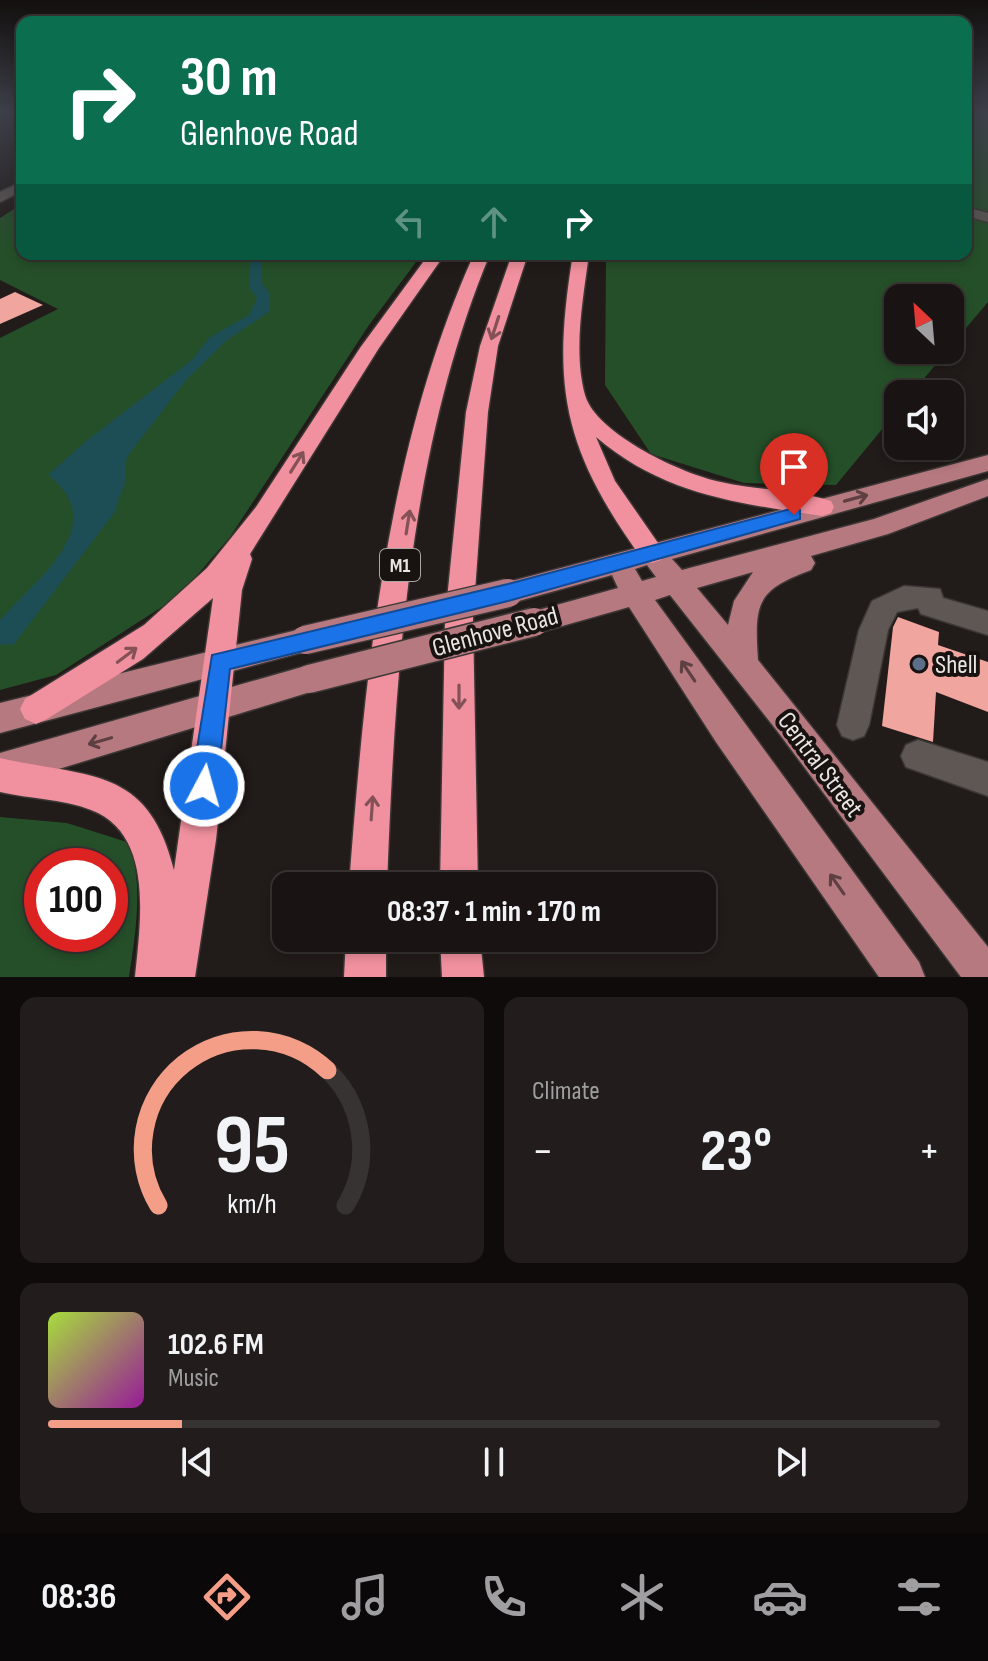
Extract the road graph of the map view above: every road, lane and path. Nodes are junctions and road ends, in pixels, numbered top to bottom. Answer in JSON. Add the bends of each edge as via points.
{"nodes":[{"id":1,"x":433,"y":260,"type":"edge"},
{"id":2,"x":480,"y":260,"type":"edge"},
{"id":3,"x":518,"y":260,"type":"edge"},
{"id":4,"x":580,"y":260,"type":"edge"},
{"id":5,"x":572,"y":396,"type":"junction"},
{"id":6,"x":988,"y":463,"type":"edge"},
{"id":7,"x":988,"y":487,"type":"edge"},
{"id":8,"x":822,"y":507,"type":"junction"},
{"id":9,"x":832,"y":540,"type":"junction"},
{"id":10,"x":246,"y":542,"type":"junction"},
{"id":11,"x":652,"y":553,"type":"junction"},
{"id":12,"x":627,"y":578,"type":"junction"},
{"id":13,"x":676,"y":582,"type":"junction"},
{"id":14,"x":988,"y":623,"type":"edge"},
{"id":15,"x":220,"y":662,"type":"junction"},
{"id":16,"x":743,"y":665,"type":"junction"},
{"id":17,"x":214,"y":708,"type":"junction"},
{"id":18,"x":36,"y":709,"type":"junction"},
{"id":19,"x":0,"y":718,"type":"edge"},
{"id":20,"x":853,"y":725,"type":"dead end"},
{"id":21,"x":918,"y":756,"type":"dead end"},
{"id":22,"x":0,"y":773,"type":"edge"},
{"id":23,"x":988,"y":779,"type":"edge"},
{"id":24,"x":369,"y":872,"type":"edge"},
{"id":25,"x":459,"y":872,"type":"edge"},
{"id":26,"x":366,"y":952,"type":"edge"},
{"id":27,"x":461,"y":952,"type":"edge"},
{"id":28,"x":156,"y":977,"type":"edge"},
{"id":29,"x":174,"y":977,"type":"edge"},
{"id":30,"x":365,"y":977,"type":"edge"},
{"id":31,"x":463,"y":977,"type":"edge"},
{"id":32,"x":904,"y":977,"type":"edge"},
{"id":33,"x":986,"y":977,"type":"edge"}],
"edges":[{"from":10,"to":1,"type":"highway","one_way":true,"via":[[373,341]]},
{"from":24,"to":2,"type":"highway","number":"M1","one_way":true,"via":[[391,619],[418,457],[435,380]]},
{"from":3,"to":25,"type":"highway","one_way":true,"via":[[489,346],[477,412],[459,619]]},
{"from":4,"to":5,"type":"highway"},
{"from":5,"to":8,"type":"highway","via":[[621,450],[672,479]]},
{"from":5,"to":11,"type":"highway","via":[[606,491]]},
{"from":8,"to":6,"type":"main road","name":"Glenhove Road","one_way":true},
{"from":7,"to":9,"type":"main road","name":"Glenhove Road"},
{"from":8,"to":11,"type":"main road","name":"Glenhove Road"},
{"from":9,"to":13,"type":"main road","name":"Glenhove Road"},
{"from":9,"to":16,"type":"main road","via":[[820,554],[772,573],[750,596],[741,632]]},
{"from":10,"to":15,"type":"highway","via":[[228,590]]},
{"from":18,"to":10,"type":"highway","one_way":true,"via":[[116,664],[182,612]]},
{"from":11,"to":12,"type":"main road","name":"Glenhove Road"},
{"from":11,"to":13,"type":"main road","name":"Central Street"},
{"from":12,"to":13,"type":"main road","name":"Glenhove Road"},
{"from":12,"to":15,"type":"main road","name":"Glenhove Road","bridge":true,"via":[[508,593]]},
{"from":12,"to":17,"type":"main road","name":"Glenhove Road","bridge":true,"via":[[534,622]]},
{"from":32,"to":12,"type":"main road","one_way":true},
{"from":13,"to":16,"type":"main road","name":"Central Street"},
{"from":14,"to":20,"type":"street","via":[[908,596],[893,601],[876,617]]},
{"from":15,"to":17,"type":"highway"},
{"from":15,"to":18,"type":"main road","name":"Glenhove Road"},
{"from":16,"to":33,"type":"main road","name":"Central Street"},
{"from":17,"to":22,"type":"main road","name":"Glenhove Road","one_way":true},
{"from":17,"to":29,"type":"highway"},
{"from":18,"to":19,"type":"main road","name":"Glenhove Road"},
{"from":21,"to":23,"type":"street"},
{"from":22,"to":28,"type":"highway","via":[[32,784],[91,792],[136,819],[155,869]]},
{"from":26,"to":30,"type":"highway"},
{"from":27,"to":31,"type":"highway"}]}
